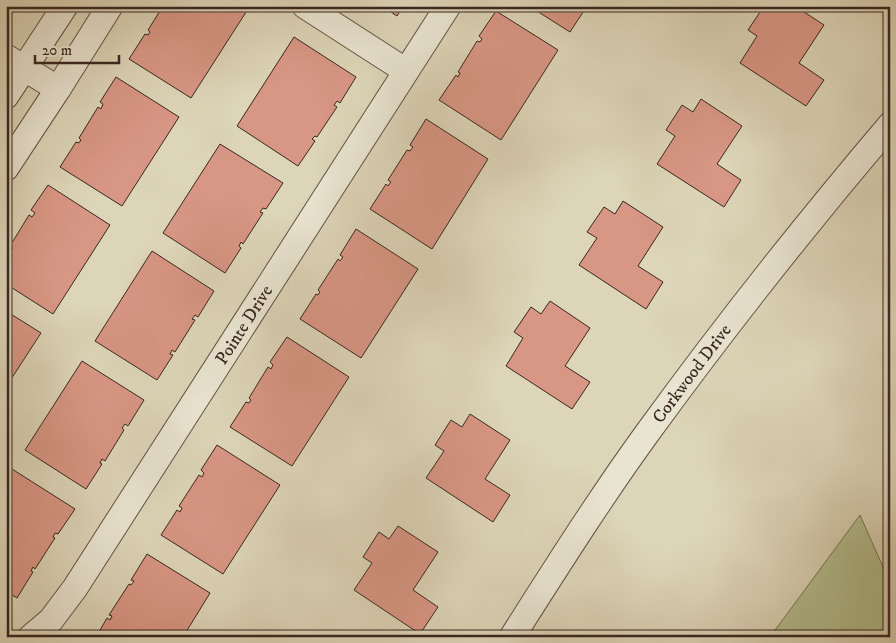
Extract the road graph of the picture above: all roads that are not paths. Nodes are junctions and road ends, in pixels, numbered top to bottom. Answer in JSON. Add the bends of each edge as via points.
{"nodes":[{"id":1,"x":65,"y":6,"type":"edge"},
{"id":2,"x":110,"y":6,"type":"edge"},
{"id":3,"x":305,"y":6,"type":"edge"},
{"id":4,"x":448,"y":6,"type":"edge"},
{"id":5,"x":15,"y":63,"type":"edge"},
{"id":6,"x":406,"y":71,"type":"junction"},
{"id":7,"x":58,"y":89,"type":"junction"},
{"id":8,"x":6,"y":96,"type":"edge"},
{"id":9,"x":890,"y":125,"type":"edge"},
{"id":10,"x":6,"y":168,"type":"edge"},
{"id":11,"x":31,"y":637,"type":"edge"},
{"id":12,"x":512,"y":637,"type":"edge"}],
"edges":[{"from":1,"to":5,"type":"street"},
{"from":2,"to":7,"type":"street"},
{"from":3,"to":6,"type":"street"},
{"from":4,"to":6,"type":"street","name":"Pointe Drive"},
{"from":5,"to":7,"type":"street"},
{"from":5,"to":8,"type":"street"},
{"from":6,"to":11,"type":"street","name":"Pointe Drive","via":[[75,588],[51,620]]},
{"from":7,"to":10,"type":"street"},
{"from":9,"to":12,"type":"street","name":"Corkwood Drive","via":[[828,198],[704,356],[615,480]]}]}
